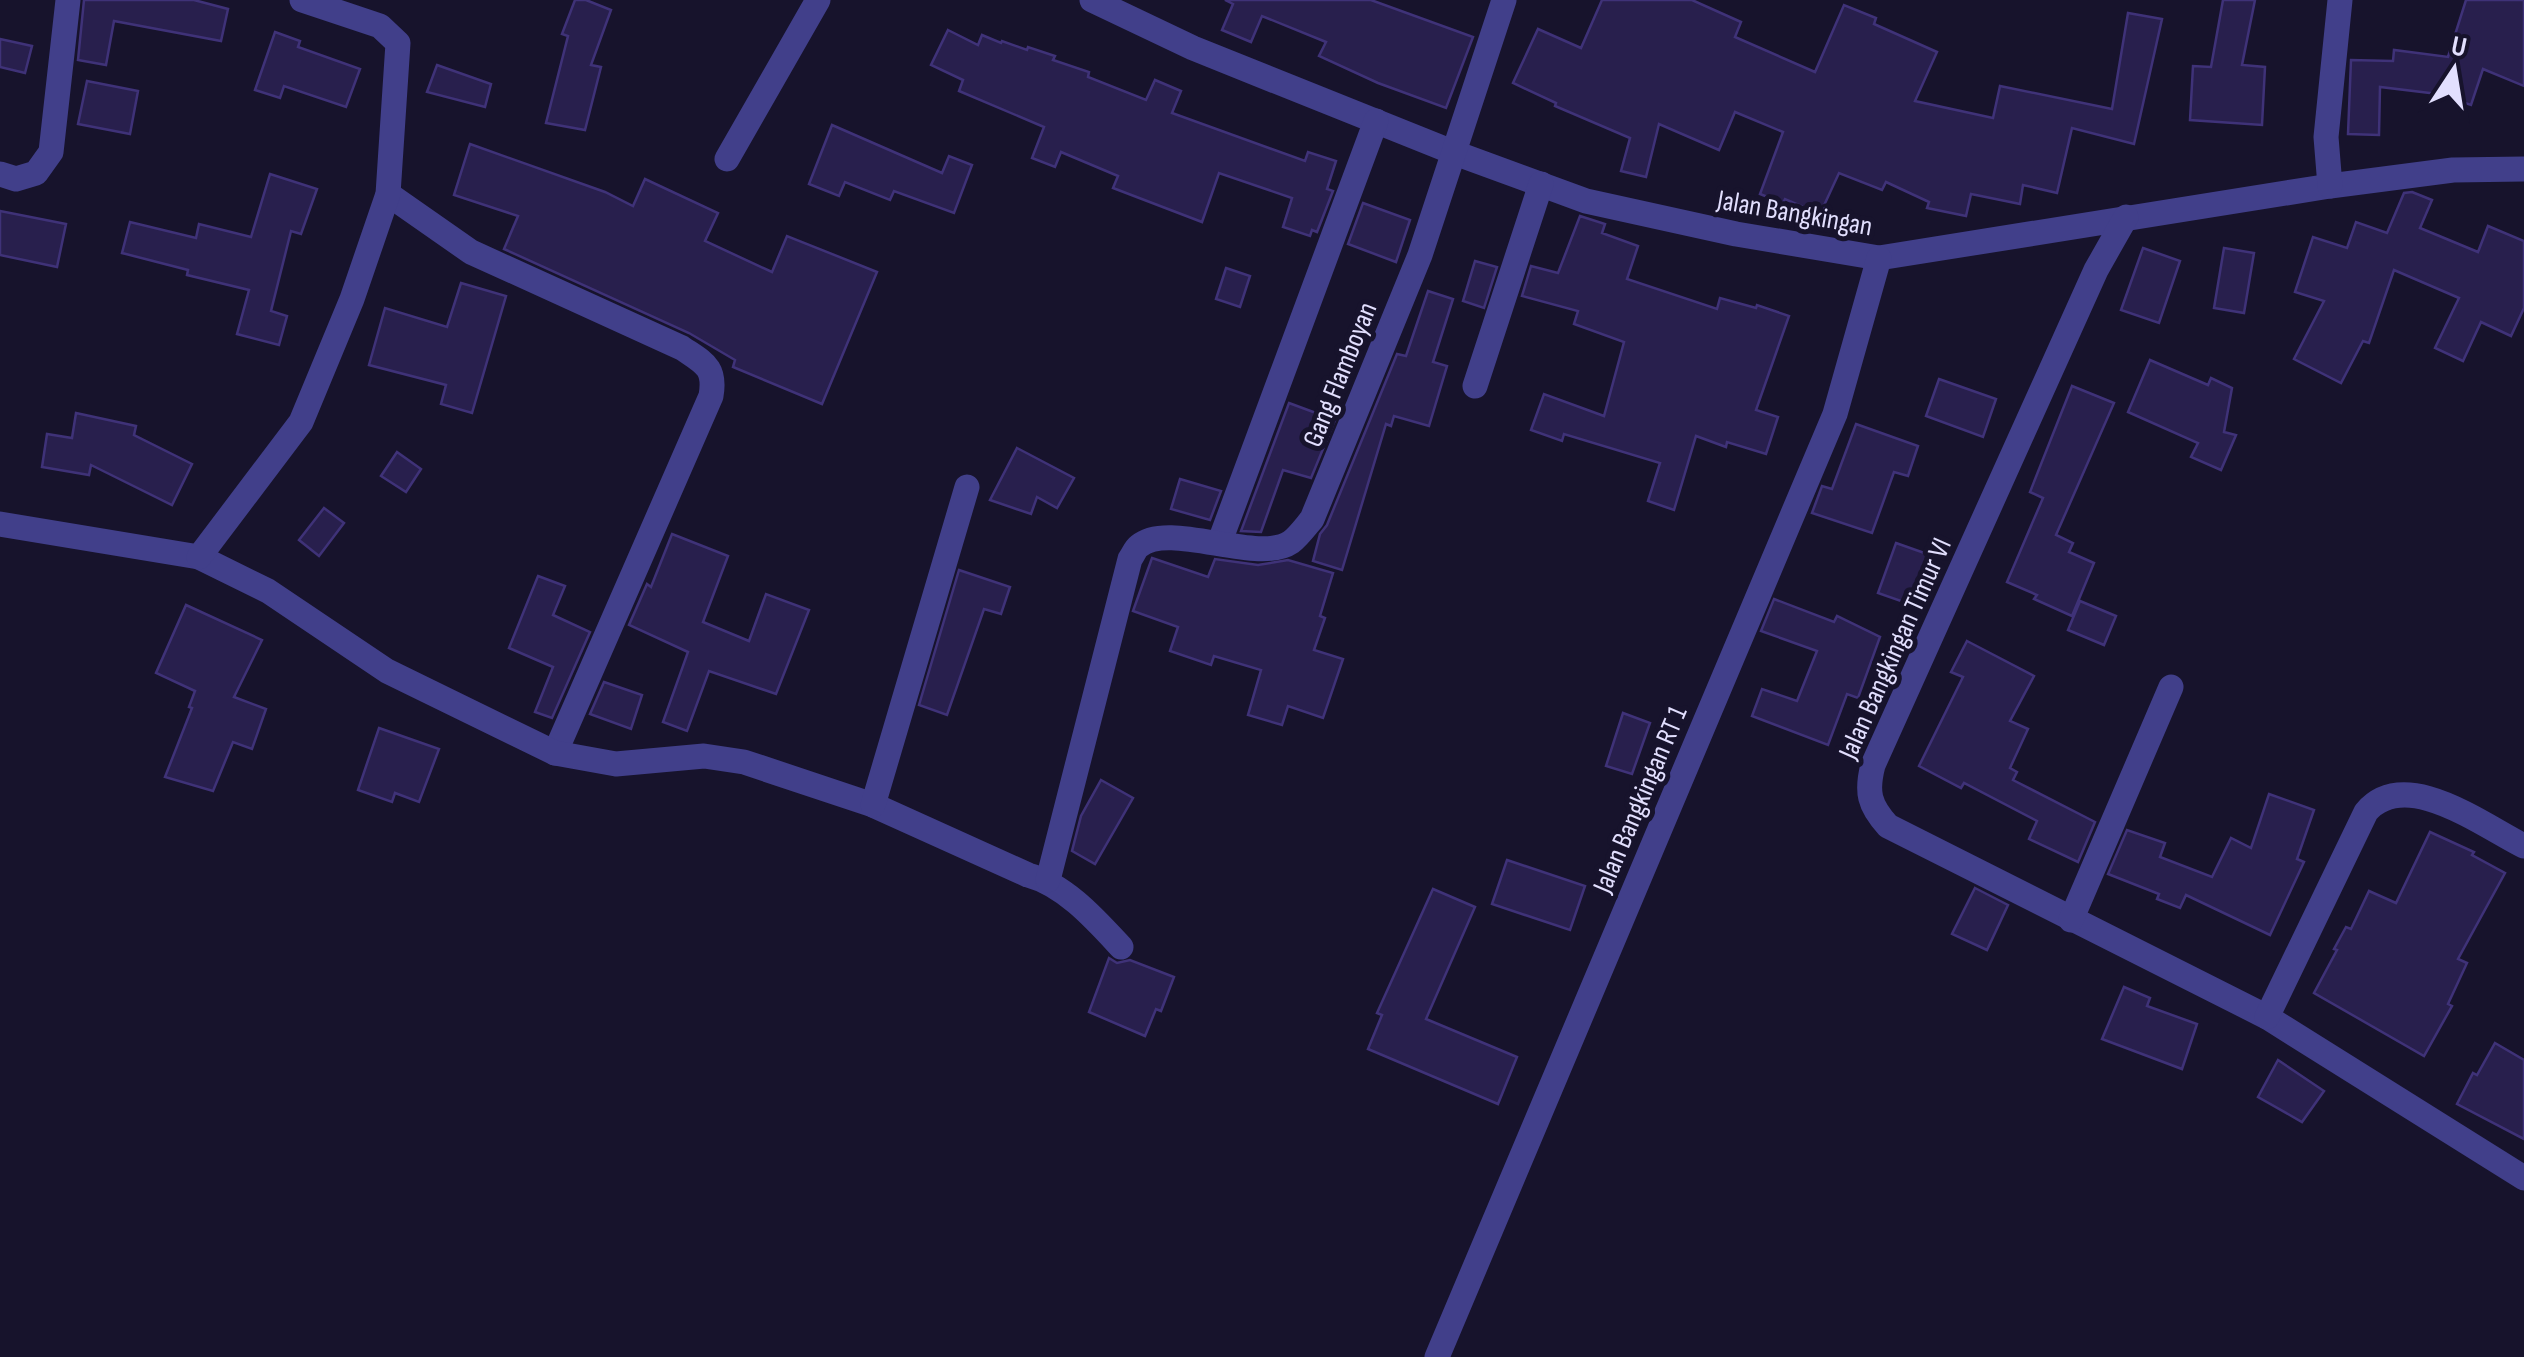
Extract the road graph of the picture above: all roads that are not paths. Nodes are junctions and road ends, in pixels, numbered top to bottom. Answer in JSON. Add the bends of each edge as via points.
{"nodes":[{"id":1,"x":68,"y":0,"type":"edge"},
{"id":2,"x":302,"y":0,"type":"edge"},
{"id":3,"x":818,"y":0,"type":"edge"},
{"id":4,"x":1092,"y":0,"type":"edge"},
{"id":5,"x":1504,"y":0,"type":"edge"},
{"id":6,"x":2340,"y":0,"type":"edge"},
{"id":7,"x":1376,"y":121,"type":"junction"},
{"id":8,"x":1456,"y":153,"type":"junction"},
{"id":9,"x":726,"y":159,"type":"dead end"},
{"id":10,"x":2524,"y":169,"type":"edge"},
{"id":11,"x":0,"y":174,"type":"edge"},
{"id":12,"x":1541,"y":184,"type":"junction"},
{"id":13,"x":2330,"y":186,"type":"junction"},
{"id":14,"x":388,"y":194,"type":"junction"},
{"id":15,"x":2126,"y":217,"type":"junction"},
{"id":16,"x":1879,"y":258,"type":"junction"},
{"id":17,"x":1474,"y":386,"type":"dead end"},
{"id":18,"x":967,"y":488,"type":"dead end"},
{"id":19,"x":0,"y":524,"type":"edge"},
{"id":20,"x":1220,"y":541,"type":"junction"},
{"id":21,"x":200,"y":556,"type":"junction"},
{"id":22,"x":2171,"y":687,"type":"dead end"},
{"id":23,"x":555,"y":753,"type":"junction"},
{"id":24,"x":873,"y":805,"type":"junction"},
{"id":25,"x":2524,"y":846,"type":"edge"},
{"id":26,"x":1048,"y":880,"type":"junction"},
{"id":27,"x":2071,"y":920,"type":"junction"},
{"id":28,"x":1121,"y":947,"type":"dead end"},
{"id":29,"x":2267,"y":1017,"type":"junction"},
{"id":30,"x":2524,"y":1178,"type":"edge"},
{"id":31,"x":1436,"y":1357,"type":"edge"}],
"edges":[{"from":1,"to":11,"type":"street","via":[[51,152],[36,174]]},
{"from":2,"to":14,"type":"street","via":[[380,26],[398,42]]},
{"from":3,"to":9,"type":"street"},
{"from":4,"to":7,"type":"street","name":"Jalan Bangkingan"},
{"from":5,"to":8,"type":"street","name":"Gang Flamboyan"},
{"from":6,"to":13,"type":"street","via":[[2326,137]]},
{"from":7,"to":8,"type":"street","name":"Jalan Bangkingan"},
{"from":7,"to":20,"type":"street"},
{"from":8,"to":12,"type":"street","name":"Jalan Bangkingan"},
{"from":8,"to":20,"type":"street","name":"Gang Flamboyan","via":[[1312,519],[1290,543],[1264,550]]},
{"from":10,"to":13,"type":"street","name":"Jalan Bangkingan","via":[[2453,170]]},
{"from":12,"to":16,"type":"street","name":"Jalan Bangkingan","via":[[1698,226]]},
{"from":12,"to":17,"type":"street"},
{"from":13,"to":15,"type":"street","name":"Jalan Bangkingan"},
{"from":14,"to":21,"type":"street","via":[[300,422]]},
{"from":14,"to":23,"type":"street","via":[[471,252],[682,348],[714,379]]},
{"from":15,"to":16,"type":"street","name":"Jalan Bangkingan"},
{"from":15,"to":27,"type":"street","name":"Jalan Bangkingan Timur VI","via":[[2080,305],[1867,788],[1872,809],[1888,826]]},
{"from":16,"to":31,"type":"street","name":"Jalan Bangkingan RT 1","via":[[1835,414]]},
{"from":18,"to":24,"type":"street"},
{"from":19,"to":21,"type":"street"},
{"from":20,"to":26,"type":"street","name":"Gang Flamboyan","via":[[1155,539],[1130,559]]},
{"from":21,"to":23,"type":"street","via":[[268,591],[387,671]]},
{"from":22,"to":27,"type":"street"},
{"from":23,"to":24,"type":"street","via":[[616,764],[704,756],[744,762]]},
{"from":24,"to":26,"type":"street"},
{"from":25,"to":29,"type":"street","via":[[2424,796],[2392,794],[2376,801]]},
{"from":26,"to":28,"type":"street"},
{"from":27,"to":29,"type":"street","name":"Jalan Bangkingan Timur VI"},
{"from":29,"to":30,"type":"street","name":"Jalan Bangkingan Timur VI"}]}
